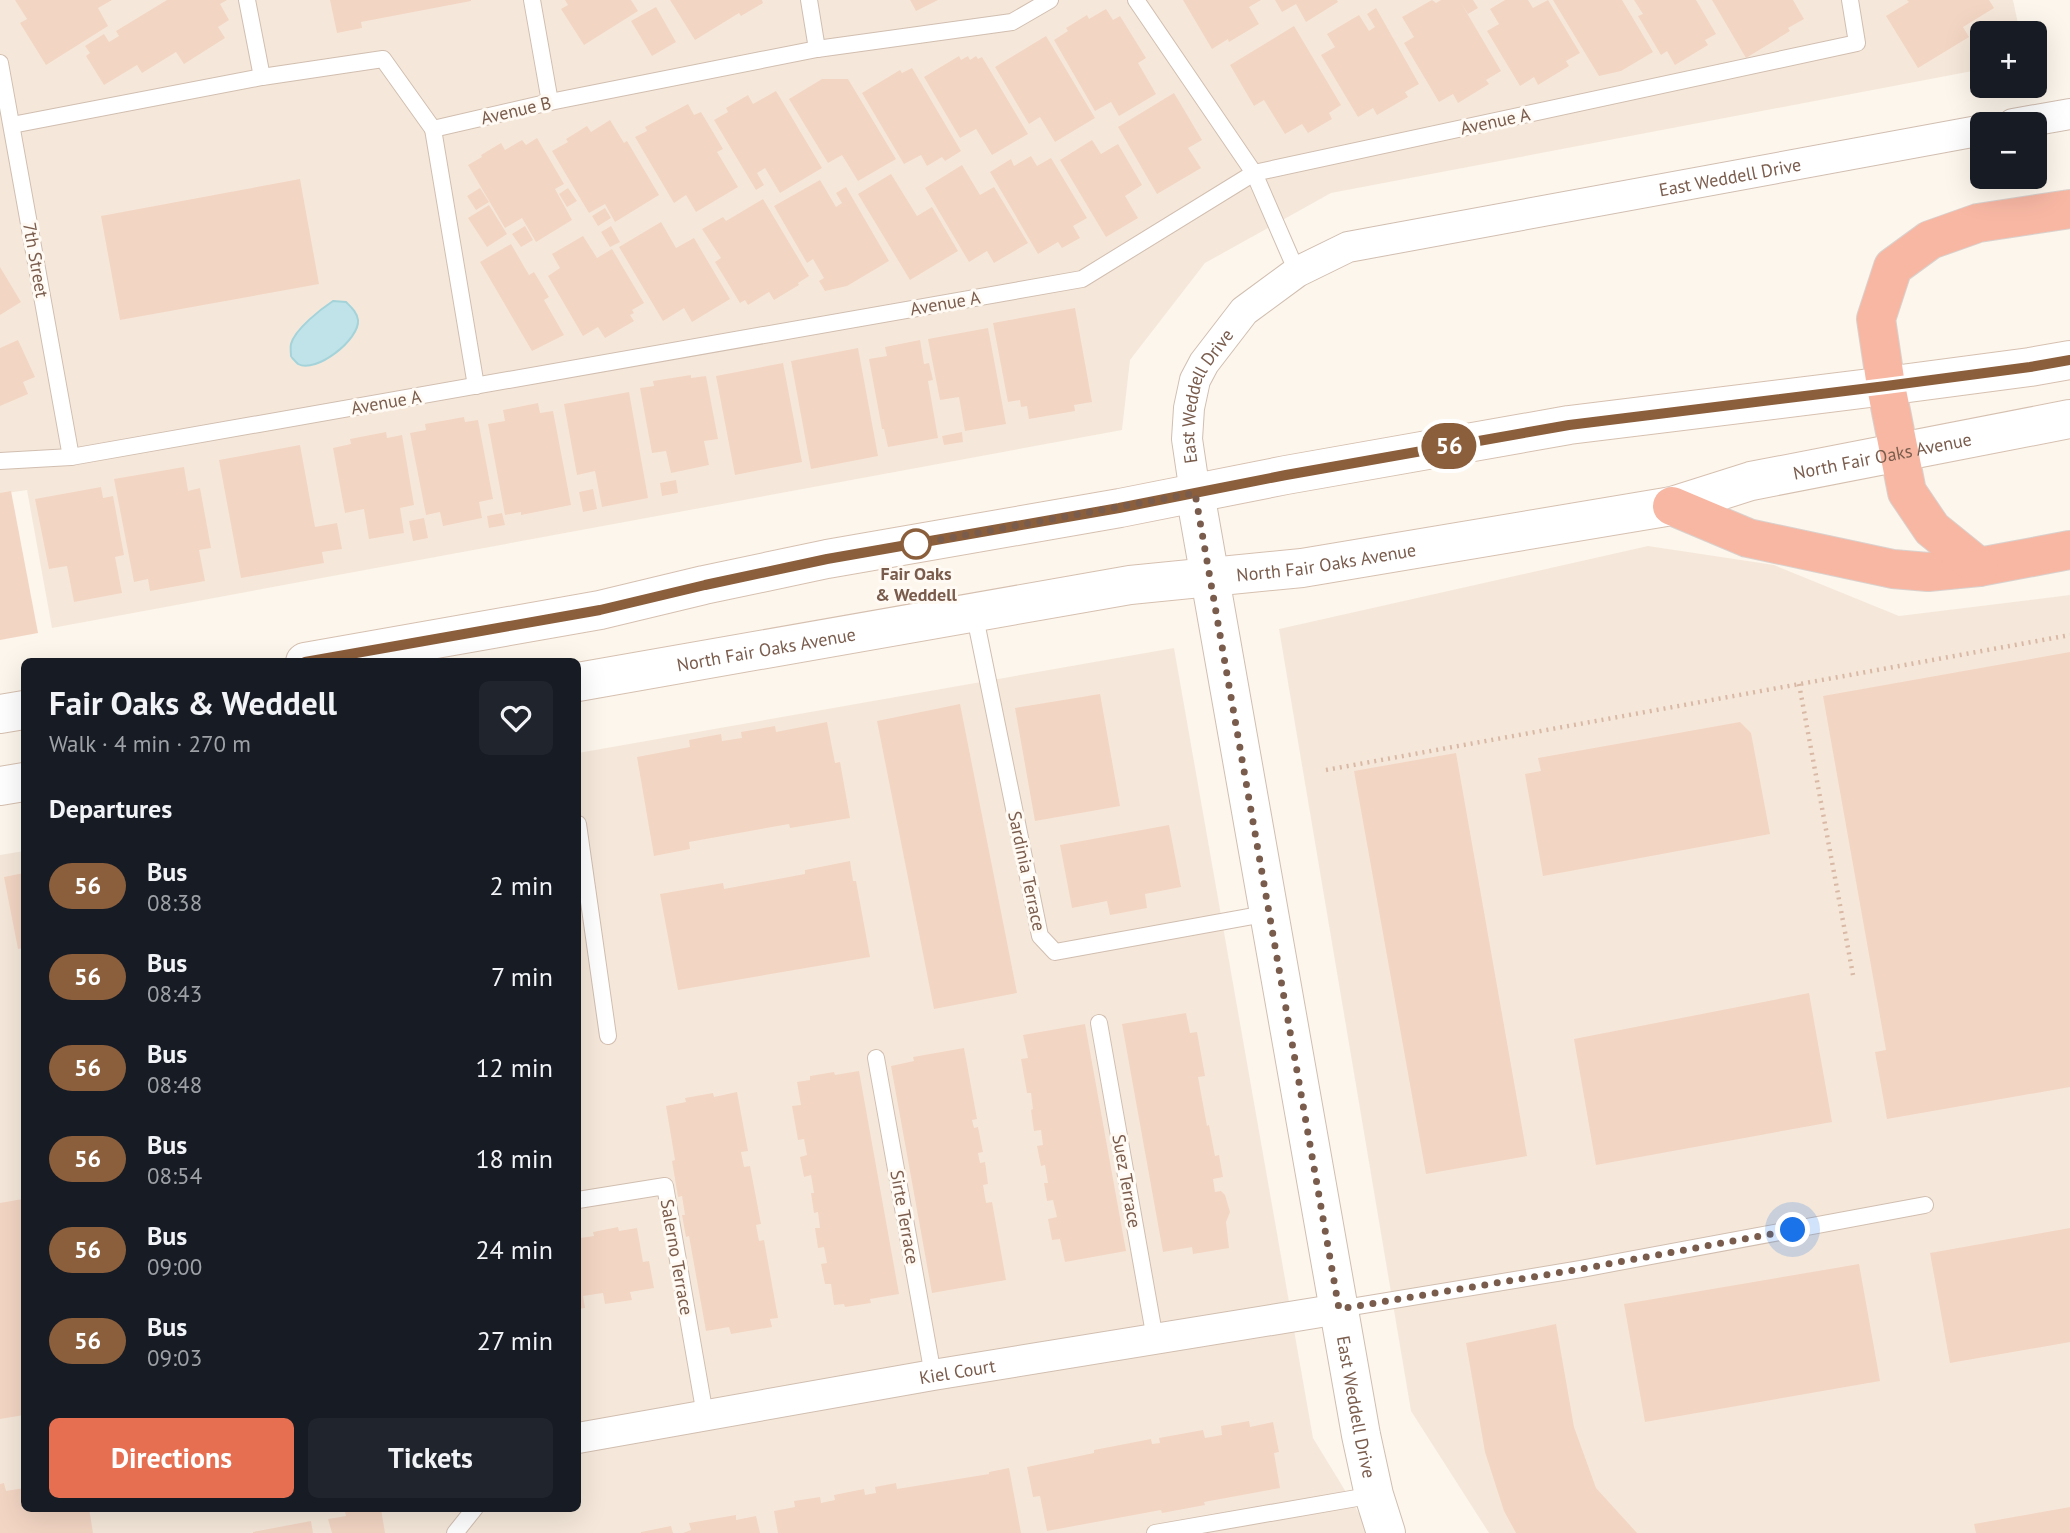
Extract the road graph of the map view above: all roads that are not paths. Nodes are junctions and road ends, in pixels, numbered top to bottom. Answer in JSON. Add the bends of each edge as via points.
{"nodes":[{"id":1,"x":247,"y":0,"type":"edge"},
{"id":2,"x":532,"y":0,"type":"edge"},
{"id":3,"x":809,"y":0,"type":"edge"},
{"id":4,"x":1050,"y":0,"type":"edge"},
{"id":5,"x":1136,"y":0,"type":"edge"},
{"id":6,"x":1850,"y":0,"type":"edge"},
{"id":7,"x":817,"y":48,"type":"junction"},
{"id":8,"x":0,"y":64,"type":"edge"},
{"id":9,"x":262,"y":77,"type":"junction"},
{"id":10,"x":550,"y":102,"type":"junction"},
{"id":11,"x":2070,"y":114,"type":"edge"},
{"id":12,"x":2047,"y":118,"type":"edge"},
{"id":13,"x":12,"y":125,"type":"junction"},
{"id":14,"x":433,"y":129,"type":"junction"},
{"id":15,"x":1970,"y":132,"type":"edge"},
{"id":16,"x":1254,"y":173,"type":"junction"},
{"id":17,"x":2070,"y":209,"type":"edge"},
{"id":18,"x":1297,"y":272,"type":"junction"},
{"id":19,"x":2070,"y":360,"type":"edge"},
{"id":20,"x":477,"y":386,"type":"junction"},
{"id":21,"x":1886,"y":386,"type":"junction"},
{"id":22,"x":2070,"y":419,"type":"edge"},
{"id":23,"x":1899,"y":452,"type":"junction"},
{"id":24,"x":71,"y":457,"type":"junction"},
{"id":25,"x":0,"y":461,"type":"edge"},
{"id":26,"x":1195,"y":493,"type":"junction"},
{"id":27,"x":1672,"y":506,"type":"junction"},
{"id":28,"x":2070,"y":550,"type":"edge"},
{"id":29,"x":1979,"y":567,"type":"junction"},
{"id":30,"x":1210,"y":577,"type":"junction"},
{"id":31,"x":974,"y":611,"type":"junction"},
{"id":32,"x":328,"y":658,"type":"edge"},
{"id":33,"x":581,"y":681,"type":"edge"},
{"id":34,"x":21,"y":711,"type":"edge"},
{"id":35,"x":0,"y":715,"type":"edge"},
{"id":36,"x":21,"y":782,"type":"edge"},
{"id":37,"x":0,"y":786,"type":"edge"},
{"id":38,"x":581,"y":845,"type":"edge"},
{"id":39,"x":1270,"y":913,"type":"junction"},
{"id":40,"x":1098,"y":1023,"type":"dead end"},
{"id":41,"x":608,"y":1036,"type":"dead end"},
{"id":42,"x":876,"y":1058,"type":"dead end"},
{"id":43,"x":581,"y":1200,"type":"edge"},
{"id":44,"x":1925,"y":1205,"type":"dead end"},
{"id":45,"x":1339,"y":1309,"type":"junction"},
{"id":46,"x":1155,"y":1339,"type":"junction"},
{"id":47,"x":933,"y":1376,"type":"junction"},
{"id":48,"x":705,"y":1415,"type":"junction"},
{"id":49,"x":581,"y":1437,"type":"edge"},
{"id":50,"x":1374,"y":1495,"type":"junction"},
{"id":51,"x":472,"y":1512,"type":"edge"},
{"id":52,"x":1210,"y":1528,"type":"edge"},
{"id":53,"x":454,"y":1533,"type":"edge"},
{"id":54,"x":1155,"y":1533,"type":"edge"},
{"id":55,"x":1387,"y":1533,"type":"edge"}],
"edges":[{"from":1,"to":9,"type":"lane"},
{"from":2,"to":10,"type":"lane"},
{"from":3,"to":7,"type":"lane"},
{"from":4,"to":7,"type":"lane","name":"Avenue B","via":[[1012,22]]},
{"from":5,"to":16,"type":"lane"},
{"from":6,"to":16,"type":"lane","name":"Avenue A","via":[[1857,43]]},
{"from":7,"to":10,"type":"lane","name":"Avenue B"},
{"from":8,"to":13,"type":"lane","name":"7th Street"},
{"from":9,"to":13,"type":"lane"},
{"from":9,"to":14,"type":"lane","via":[[383,59]]},
{"from":10,"to":14,"type":"lane","name":"Avenue B"},
{"from":11,"to":12,"type":"street"},
{"from":13,"to":24,"type":"lane","name":"7th Street"},
{"from":14,"to":20,"type":"lane"},
{"from":15,"to":18,"type":"street","name":"East Weddell Drive","via":[[1348,247]]},
{"from":16,"to":18,"type":"lane"},
{"from":16,"to":20,"type":"lane","name":"Avenue A","via":[[1082,279]]},
{"from":17,"to":21,"type":"highway","via":[[1978,223],[1930,240],[1893,267],[1876,319]]},
{"from":18,"to":26,"type":"street","name":"East Weddell Drive","via":[[1244,311],[1195,380],[1187,439]]},
{"from":19,"to":21,"type":"main road"},
{"from":20,"to":24,"type":"lane","name":"Avenue A"},
{"from":21,"to":23,"type":"highway"},
{"from":21,"to":26,"type":"main road","via":[[1569,425]]},
{"from":22,"to":23,"type":"main road","name":"North Fair Oaks Avenue"},
{"from":23,"to":27,"type":"main road","name":"North Fair Oaks Avenue","via":[[1751,481]]},
{"from":23,"to":29,"type":"highway","via":[[1907,492],[1931,529]]},
{"from":24,"to":25,"type":"lane","name":"Avenue A"},
{"from":26,"to":30,"type":"main road","name":"East Weddell Drive"},
{"from":26,"to":32,"type":"main road","via":[[827,559],[600,610]]},
{"from":27,"to":29,"type":"highway","via":[[1748,538],[1893,569],[1928,572]]},
{"from":27,"to":30,"type":"main road","name":"North Fair Oaks Avenue","via":[[1302,568]]},
{"from":28,"to":29,"type":"highway"},
{"from":30,"to":31,"type":"main road","name":"North Fair Oaks Avenue"},
{"from":30,"to":39,"type":"main road","name":"East Weddell Drive"},
{"from":31,"to":33,"type":"main road","name":"North Fair Oaks Avenue"},
{"from":31,"to":39,"type":"lane","name":"Sardinia Terrace","via":[[1040,936],[1055,952]]},
{"from":34,"to":35,"type":"main road"},
{"from":36,"to":37,"type":"main road"},
{"from":38,"to":41,"type":"lane"},
{"from":39,"to":45,"type":"main road","name":"East Weddell Drive"},
{"from":40,"to":46,"type":"lane","name":"Suez Terrace"},
{"from":42,"to":47,"type":"lane","name":"Sirte Terrace"},
{"from":43,"to":48,"type":"lane","name":"Salerno Terrace","via":[[665,1186]]},
{"from":44,"to":45,"type":"lane"},
{"from":45,"to":46,"type":"street","name":"Kiel Court"},
{"from":45,"to":50,"type":"main road","name":"East Weddell Drive"},
{"from":46,"to":47,"type":"street","name":"Kiel Court"},
{"from":47,"to":48,"type":"street","name":"Kiel Court"},
{"from":48,"to":49,"type":"street","name":"Kiel Court"},
{"from":50,"to":52,"type":"lane"},
{"from":50,"to":55,"type":"main road","name":"East Weddell Drive"},
{"from":51,"to":53,"type":"lane"},
{"from":52,"to":54,"type":"lane"}]}
